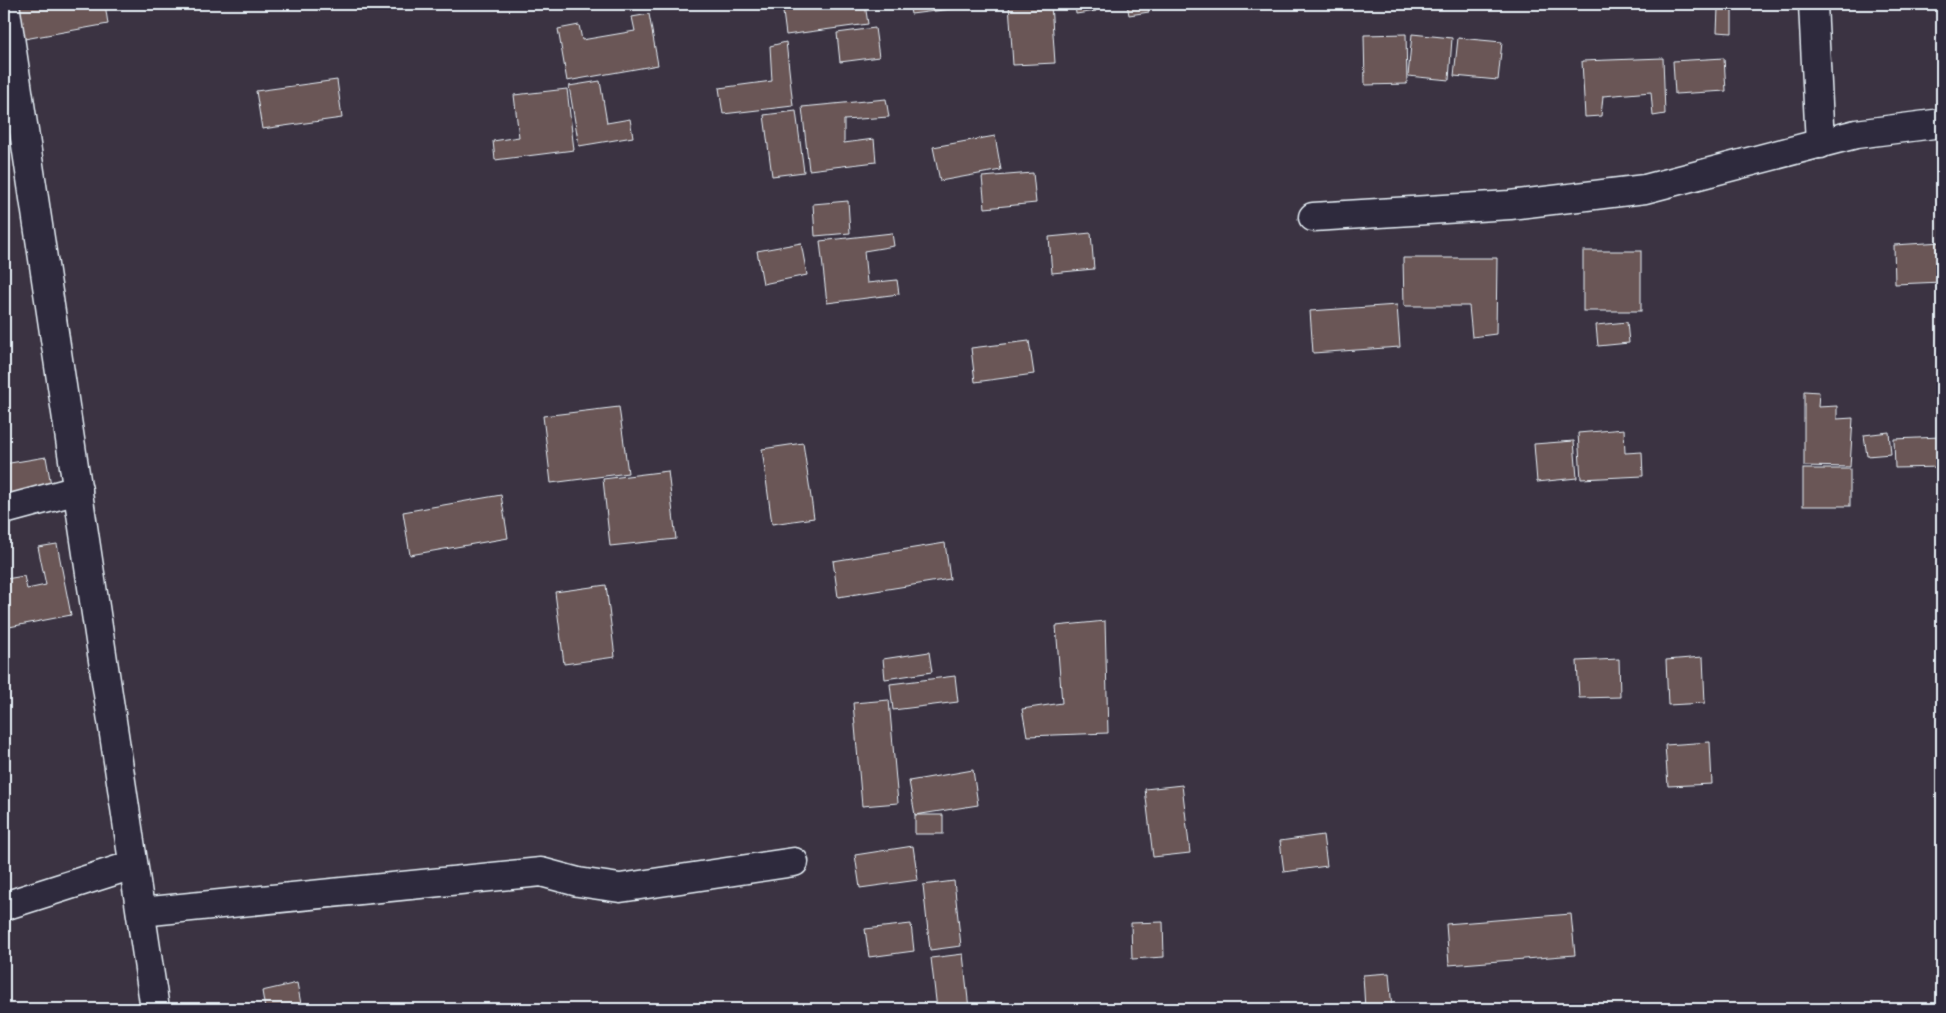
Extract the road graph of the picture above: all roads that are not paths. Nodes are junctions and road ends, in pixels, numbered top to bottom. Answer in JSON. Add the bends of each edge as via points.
{"nodes":[{"id":1,"x":6,"y":4,"type":"edge"},
{"id":2,"x":1813,"y":4,"type":"edge"},
{"id":3,"x":1942,"y":123,"type":"edge"},
{"id":4,"x":1820,"y":144,"type":"junction"},
{"id":5,"x":1313,"y":217,"type":"dead end"},
{"id":6,"x":78,"y":490,"type":"junction"},
{"id":7,"x":4,"y":510,"type":"edge"},
{"id":8,"x":794,"y":862,"type":"dead end"},
{"id":9,"x":133,"y":865,"type":"junction"},
{"id":10,"x":4,"y":906,"type":"edge"},
{"id":11,"x":140,"y":912,"type":"junction"},
{"id":12,"x":155,"y":1009,"type":"edge"}],
"edges":[{"from":1,"to":6,"type":"street"},
{"from":2,"to":4,"type":"street"},
{"from":3,"to":4,"type":"street","via":[[1856,134]]},
{"from":4,"to":5,"type":"street","via":[[1645,189],[1510,205]]},
{"from":6,"to":7,"type":"street"},
{"from":6,"to":9,"type":"street"},
{"from":8,"to":11,"type":"street","via":[[620,888],[541,872]]},
{"from":9,"to":10,"type":"street"},
{"from":9,"to":11,"type":"street"},
{"from":11,"to":12,"type":"street"}]}
